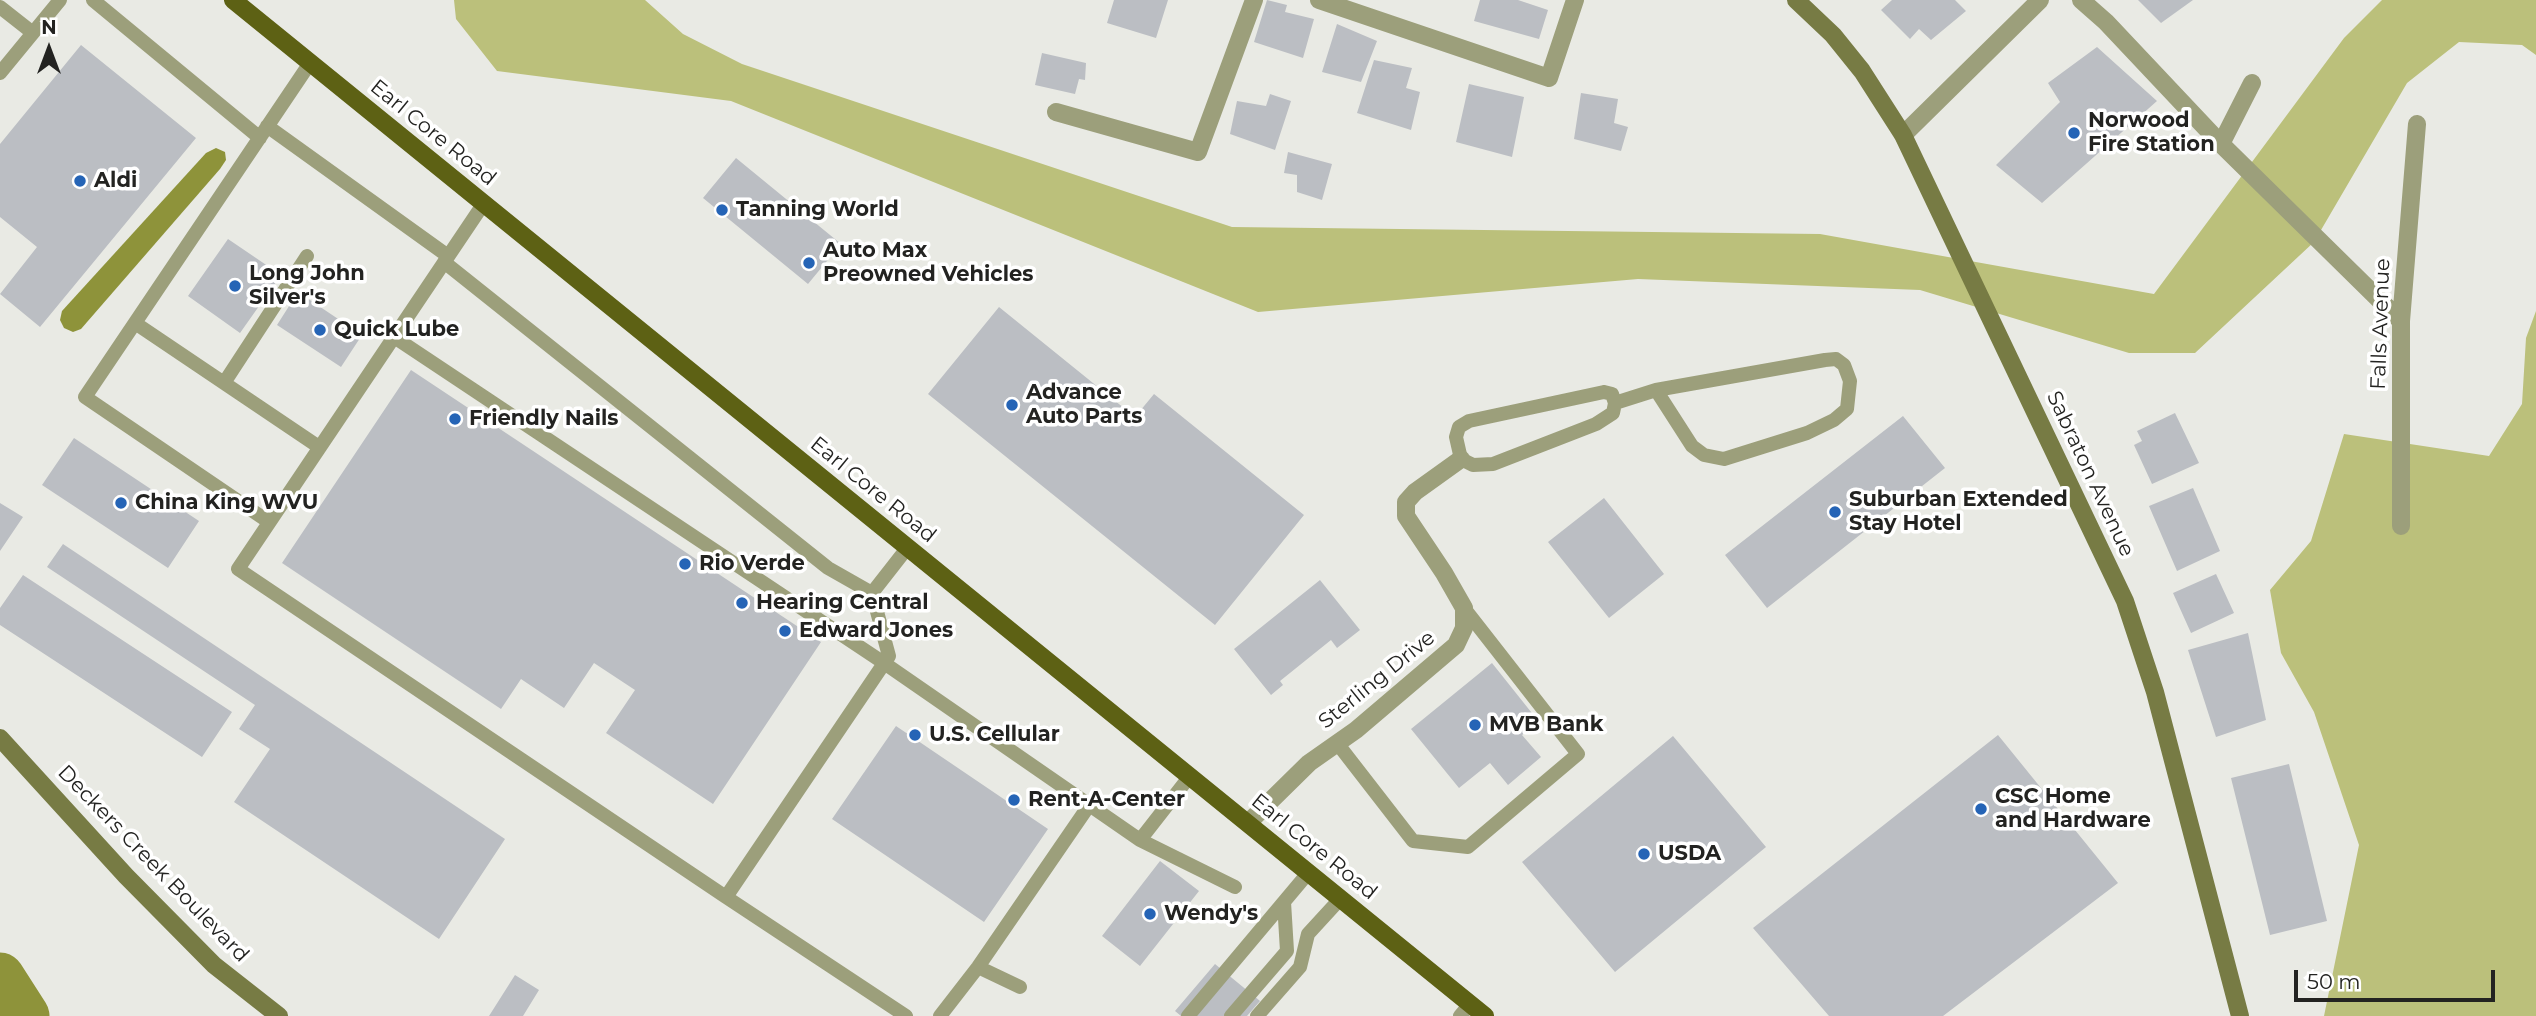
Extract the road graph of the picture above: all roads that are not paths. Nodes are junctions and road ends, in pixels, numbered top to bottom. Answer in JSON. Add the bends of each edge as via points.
{"nodes":[{"id":1,"x":61,"y":0,"type":"edge"},
{"id":2,"x":93,"y":0,"type":"edge"},
{"id":3,"x":233,"y":0,"type":"edge"},
{"id":4,"x":1254,"y":0,"type":"edge"},
{"id":5,"x":1319,"y":0,"type":"edge"},
{"id":6,"x":1576,"y":0,"type":"edge"},
{"id":7,"x":1796,"y":0,"type":"edge"},
{"id":8,"x":2040,"y":0,"type":"edge"},
{"id":9,"x":2081,"y":0,"type":"edge"},
{"id":10,"x":0,"y":7,"type":"edge"},
{"id":11,"x":33,"y":33,"type":"junction"},
{"id":12,"x":310,"y":63,"type":"junction"},
{"id":13,"x":0,"y":73,"type":"edge"},
{"id":14,"x":2252,"y":83,"type":"dead end"},
{"id":15,"x":1056,"y":112,"type":"dead end"},
{"id":16,"x":2417,"y":124,"type":"dead end"},
{"id":17,"x":264,"y":132,"type":"junction"},
{"id":18,"x":1903,"y":135,"type":"junction"},
{"id":19,"x":2221,"y":144,"type":"junction"},
{"id":20,"x":484,"y":203,"type":"junction"},
{"id":21,"x":307,"y":256,"type":"dead end"},
{"id":22,"x":446,"y":259,"type":"junction"},
{"id":23,"x":2401,"y":321,"type":"junction"},
{"id":24,"x":135,"y":323,"type":"junction"},
{"id":25,"x":394,"y":337,"type":"junction"},
{"id":26,"x":224,"y":383,"type":"junction"},
{"id":27,"x":1656,"y":390,"type":"junction"},
{"id":28,"x":1615,"y":402,"type":"junction"},
{"id":29,"x":320,"y":447,"type":"junction"},
{"id":30,"x":1461,"y":459,"type":"junction"},
{"id":31,"x":269,"y":522,"type":"junction"},
{"id":32,"x":2401,"y":526,"type":"dead end"},
{"id":33,"x":908,"y":547,"type":"junction"},
{"id":34,"x":873,"y":593,"type":"junction"},
{"id":35,"x":1464,"y":608,"type":"junction"},
{"id":36,"x":884,"y":663,"type":"junction"},
{"id":37,"x":0,"y":738,"type":"edge"},
{"id":38,"x":1338,"y":743,"type":"junction"},
{"id":39,"x":1190,"y":776,"type":"junction"},
{"id":40,"x":1090,"y":804,"type":"junction"},
{"id":41,"x":1248,"y":823,"type":"junction"},
{"id":42,"x":1140,"y":840,"type":"junction"},
{"id":43,"x":1309,"y":872,"type":"junction"},
{"id":44,"x":1235,"y":887,"type":"dead end"},
{"id":45,"x":726,"y":897,"type":"junction"},
{"id":46,"x":1341,"y":898,"type":"junction"},
{"id":47,"x":1284,"y":902,"type":"junction"},
{"id":48,"x":978,"y":967,"type":"junction"},
{"id":49,"x":1020,"y":987,"type":"dead end"},
{"id":50,"x":1465,"y":1010,"type":"edge"},
{"id":51,"x":279,"y":1016,"type":"edge"},
{"id":52,"x":906,"y":1016,"type":"edge"},
{"id":53,"x":940,"y":1016,"type":"edge"},
{"id":54,"x":1188,"y":1016,"type":"edge"},
{"id":55,"x":1231,"y":1016,"type":"edge"},
{"id":56,"x":1257,"y":1016,"type":"edge"},
{"id":57,"x":1485,"y":1016,"type":"edge"},
{"id":58,"x":2240,"y":1016,"type":"edge"}],
"edges":[{"from":1,"to":11,"type":"lane"},
{"from":2,"to":17,"type":"lane"},
{"from":3,"to":12,"type":"main road","name":"Earl Core Road"},
{"from":4,"to":15,"type":"street","via":[[1198,152]]},
{"from":5,"to":6,"type":"street","via":[[1549,78]]},
{"from":7,"to":18,"type":"street","name":"Sabraton Avenue","via":[[1862,71]]},
{"from":8,"to":18,"type":"street"},
{"from":9,"to":19,"type":"street"},
{"from":10,"to":11,"type":"lane"},
{"from":11,"to":13,"type":"lane"},
{"from":12,"to":17,"type":"lane"},
{"from":12,"to":20,"type":"main road","name":"Earl Core Road"},
{"from":14,"to":19,"type":"street"},
{"from":16,"to":23,"type":"street","name":"Falls Avenue"},
{"from":17,"to":22,"type":"lane"},
{"from":17,"to":24,"type":"lane"},
{"from":18,"to":58,"type":"street","name":"Sabraton Avenue","via":[[2125,601],[2155,692]]},
{"from":19,"to":23,"type":"street"},
{"from":20,"to":22,"type":"lane"},
{"from":20,"to":33,"type":"main road","name":"Earl Core Road"},
{"from":21,"to":26,"type":"lane"},
{"from":22,"to":25,"type":"lane"},
{"from":22,"to":34,"type":"lane","via":[[828,568]]},
{"from":23,"to":32,"type":"street","name":"Falls Avenue"},
{"from":24,"to":26,"type":"lane"},
{"from":24,"to":31,"type":"lane","via":[[85,397]]},
{"from":25,"to":29,"type":"lane"},
{"from":25,"to":36,"type":"lane"},
{"from":26,"to":29,"type":"lane"},
{"from":27,"to":27,"type":"lane","via":[[1692,446],[1704,455],[1724,458],[1834,421],[1847,409],[1850,381],[1844,365],[1825,359]]},
{"from":27,"to":28,"type":"lane"},
{"from":28,"to":30,"type":"lane","via":[[1613,413],[1596,425],[1552,443],[1493,464],[1473,465]]},
{"from":28,"to":30,"type":"lane","via":[[1612,394],[1594,393],[1469,421],[1456,437]]},
{"from":29,"to":31,"type":"lane"},
{"from":30,"to":35,"type":"street","via":[[1415,492],[1406,502],[1406,516]]},
{"from":31,"to":45,"type":"lane","via":[[238,569]]},
{"from":33,"to":34,"type":"lane"},
{"from":33,"to":39,"type":"main road","name":"Earl Core Road"},
{"from":34,"to":36,"type":"lane","via":[[889,656]]},
{"from":35,"to":38,"type":"street","name":"Sterling Drive","via":[[1464,628],[1456,645]]},
{"from":35,"to":38,"type":"lane","via":[[1578,754],[1468,848],[1413,841]]},
{"from":36,"to":40,"type":"lane"},
{"from":36,"to":45,"type":"lane"},
{"from":37,"to":51,"type":"street","name":"Deckers Creek Boulevard","via":[[214,965]]},
{"from":38,"to":41,"type":"street","name":"Sterling Drive","via":[[1309,763]]},
{"from":39,"to":41,"type":"main road","name":"Earl Core Road"},
{"from":39,"to":42,"type":"lane"},
{"from":40,"to":42,"type":"lane"},
{"from":40,"to":48,"type":"lane"},
{"from":41,"to":43,"type":"main road","name":"Earl Core Road"},
{"from":42,"to":44,"type":"lane"},
{"from":43,"to":46,"type":"main road","name":"Earl Core Road"},
{"from":43,"to":47,"type":"lane"},
{"from":45,"to":52,"type":"lane"},
{"from":46,"to":50,"type":"main road","name":"Earl Core Road"},
{"from":46,"to":56,"type":"lane","via":[[1308,934],[1300,967]]},
{"from":47,"to":54,"type":"lane"},
{"from":47,"to":55,"type":"lane","via":[[1287,951]]},
{"from":48,"to":49,"type":"lane"},
{"from":48,"to":53,"type":"lane"},
{"from":50,"to":57,"type":"main road","name":"Earl Core Road"}]}
